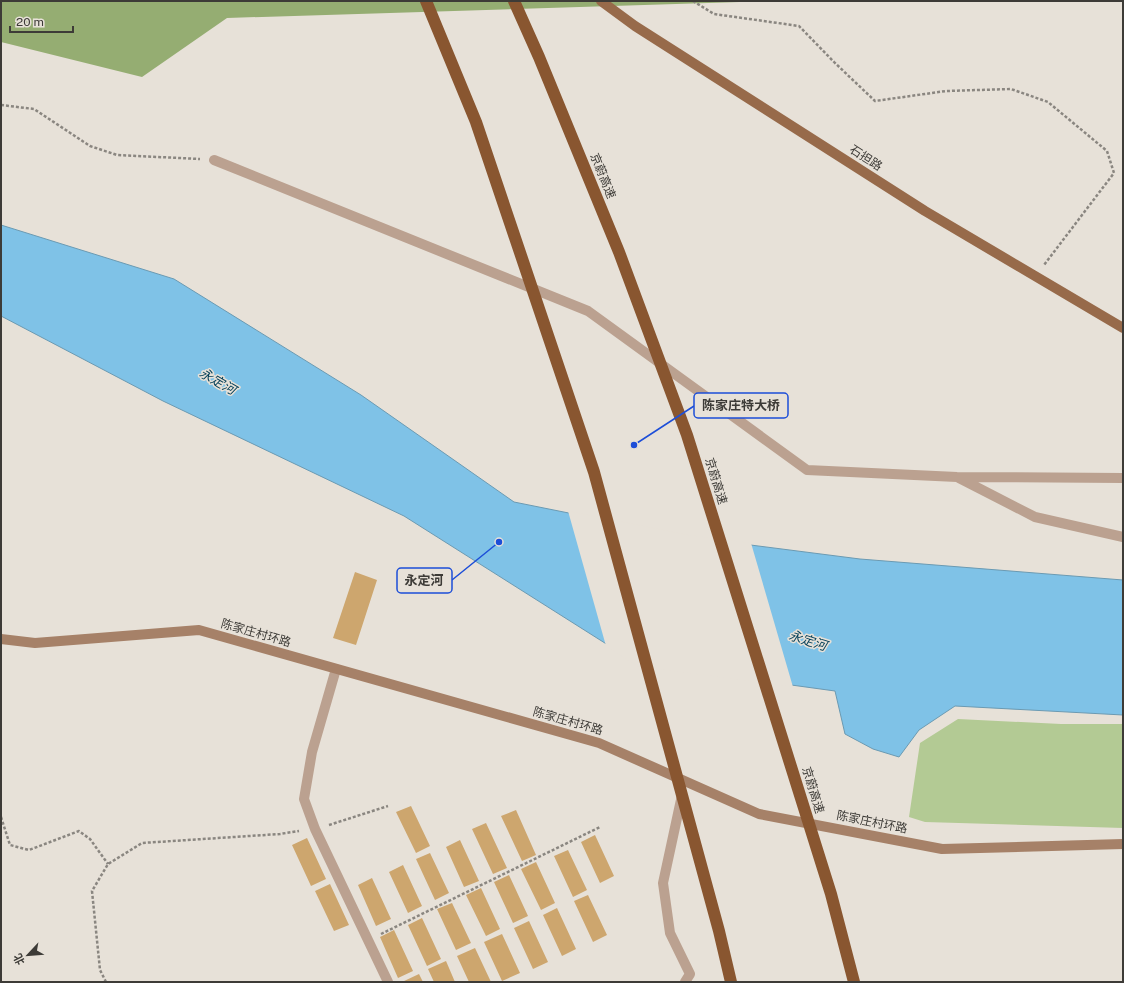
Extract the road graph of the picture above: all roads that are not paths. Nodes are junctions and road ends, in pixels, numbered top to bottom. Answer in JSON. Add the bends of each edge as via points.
{"nodes":[{"id":1,"x":426,"y":1,"type":"edge"},
{"id":2,"x":514,"y":1,"type":"edge"},
{"id":3,"x":601,"y":1,"type":"edge"},
{"id":4,"x":214,"y":160,"type":"road end"},
{"id":5,"x":1123,"y":328,"type":"edge"},
{"id":6,"x":957,"y":476,"type":"junction"},
{"id":7,"x":1123,"y":478,"type":"edge"},
{"id":8,"x":1123,"y":537,"type":"edge"},
{"id":9,"x":1,"y":639,"type":"edge"},
{"id":10,"x":336,"y":669,"type":"junction"},
{"id":11,"x":686,"y":782,"type":"junction"},
{"id":12,"x":1123,"y":844,"type":"edge"},
{"id":13,"x":388,"y":982,"type":"edge"},
{"id":14,"x":685,"y":982,"type":"edge"},
{"id":15,"x":731,"y":982,"type":"edge"},
{"id":16,"x":854,"y":982,"type":"edge"}],
"edges":[{"from":1,"to":15,"type":"highway","via":[[476,122],[594,472]]},
{"from":2,"to":16,"type":"highway","name":"京蔚高速","via":[[619,252],[687,435],[829,886]]},
{"from":3,"to":5,"type":"main road","name":"石担路","via":[[925,212]]},
{"from":4,"to":6,"type":"street","via":[[588,311],[807,470]]},
{"from":6,"to":7,"type":"street"},
{"from":6,"to":8,"type":"street","via":[[1035,517]]},
{"from":9,"to":10,"type":"street","name":"陈家庄村环路","via":[[35,644],[199,630]]},
{"from":10,"to":11,"type":"street","name":"陈家庄村环路","via":[[599,744]]},
{"from":10,"to":13,"type":"street","via":[[312,752],[304,799],[315,829]]},
{"from":11,"to":12,"type":"street","name":"陈家庄村环路","via":[[759,814],[942,848]]},
{"from":11,"to":14,"type":"street","via":[[663,883],[670,933],[690,974]]}]}
